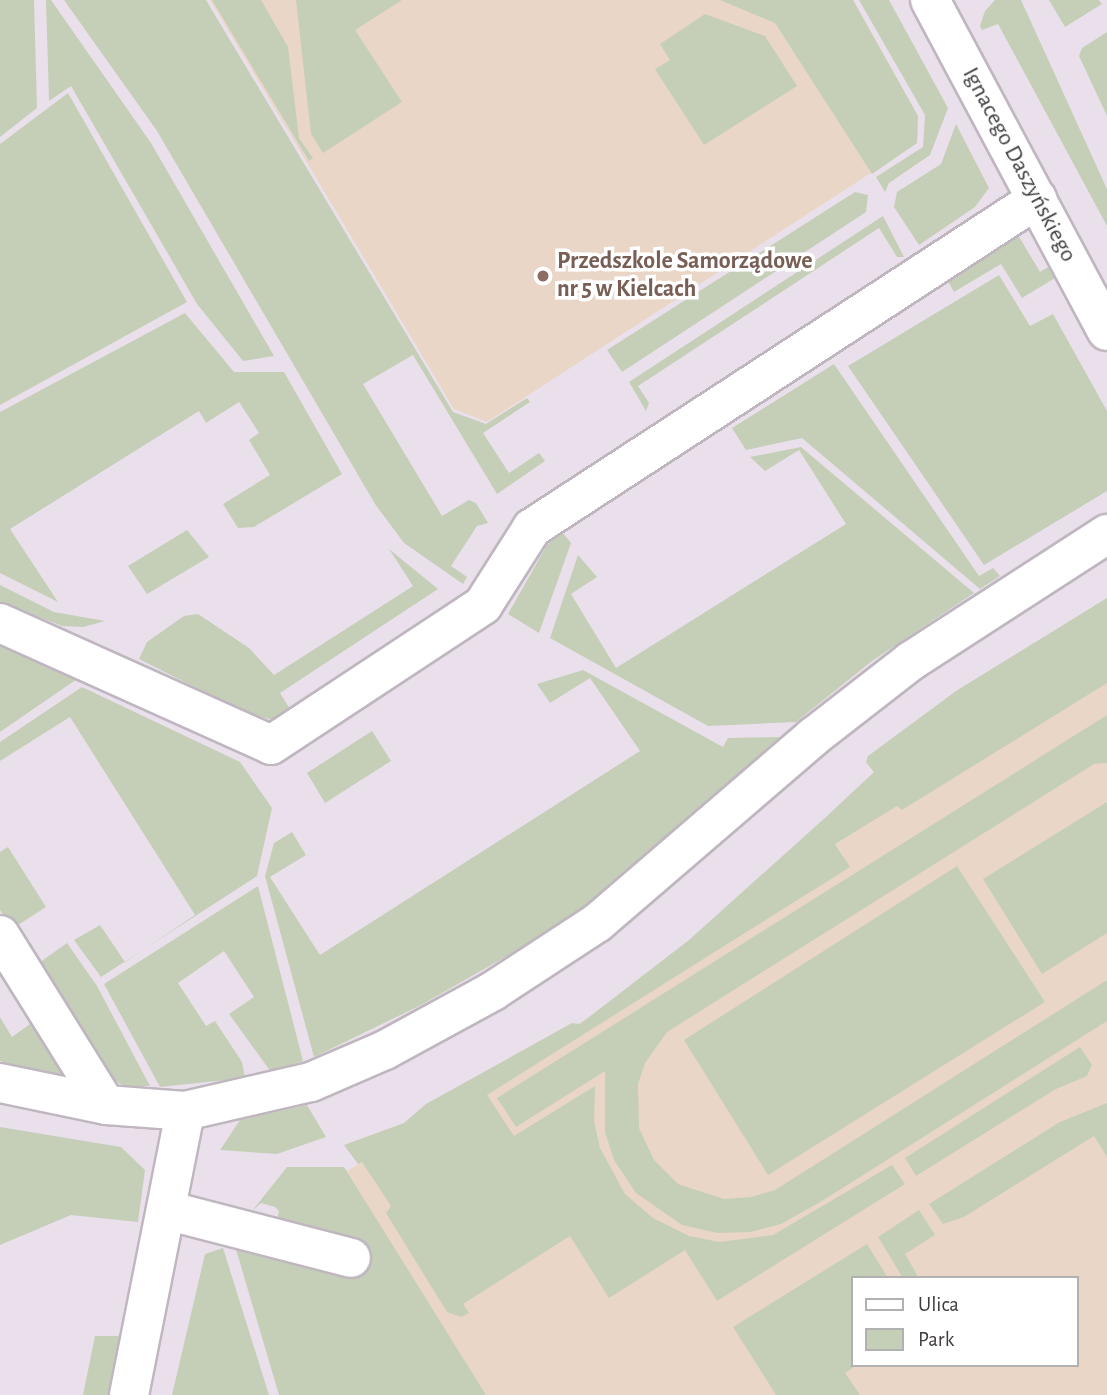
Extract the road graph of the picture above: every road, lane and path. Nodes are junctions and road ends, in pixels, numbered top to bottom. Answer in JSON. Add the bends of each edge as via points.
{"nodes":[{"id":1,"x":938,"y":3,"type":"edge"},
{"id":2,"x":1037,"y":199,"type":"junction"},
{"id":3,"x":1107,"y":331,"type":"edge"},
{"id":4,"x":1107,"y":534,"type":"edge"},
{"id":5,"x":0,"y":623,"type":"edge"},
{"id":6,"x":0,"y":935,"type":"edge"},
{"id":7,"x":0,"y":1083,"type":"edge"},
{"id":8,"x":106,"y":1105,"type":"junction"},
{"id":9,"x":185,"y":1111,"type":"junction"},
{"id":10,"x":166,"y":1210,"type":"junction"},
{"id":11,"x":351,"y":1258,"type":"dead end"},
{"id":12,"x":129,"y":1395,"type":"edge"}],
"edges":[{"from":1,"to":2,"type":"street","name":"Ignacego Daszyńskiego"},
{"from":2,"to":3,"type":"street","name":"Ignacego Daszyńskiego"},
{"from":2,"to":5,"type":"street","via":[[532,528],[483,605],[271,745]]},
{"from":4,"to":9,"type":"street","via":[[911,662],[813,737],[597,923],[493,991],[385,1050],[311,1082]]},
{"from":6,"to":8,"type":"street"},
{"from":7,"to":8,"type":"street"},
{"from":8,"to":9,"type":"street"},
{"from":9,"to":10,"type":"street"},
{"from":10,"to":11,"type":"street"},
{"from":10,"to":12,"type":"street"}]}
